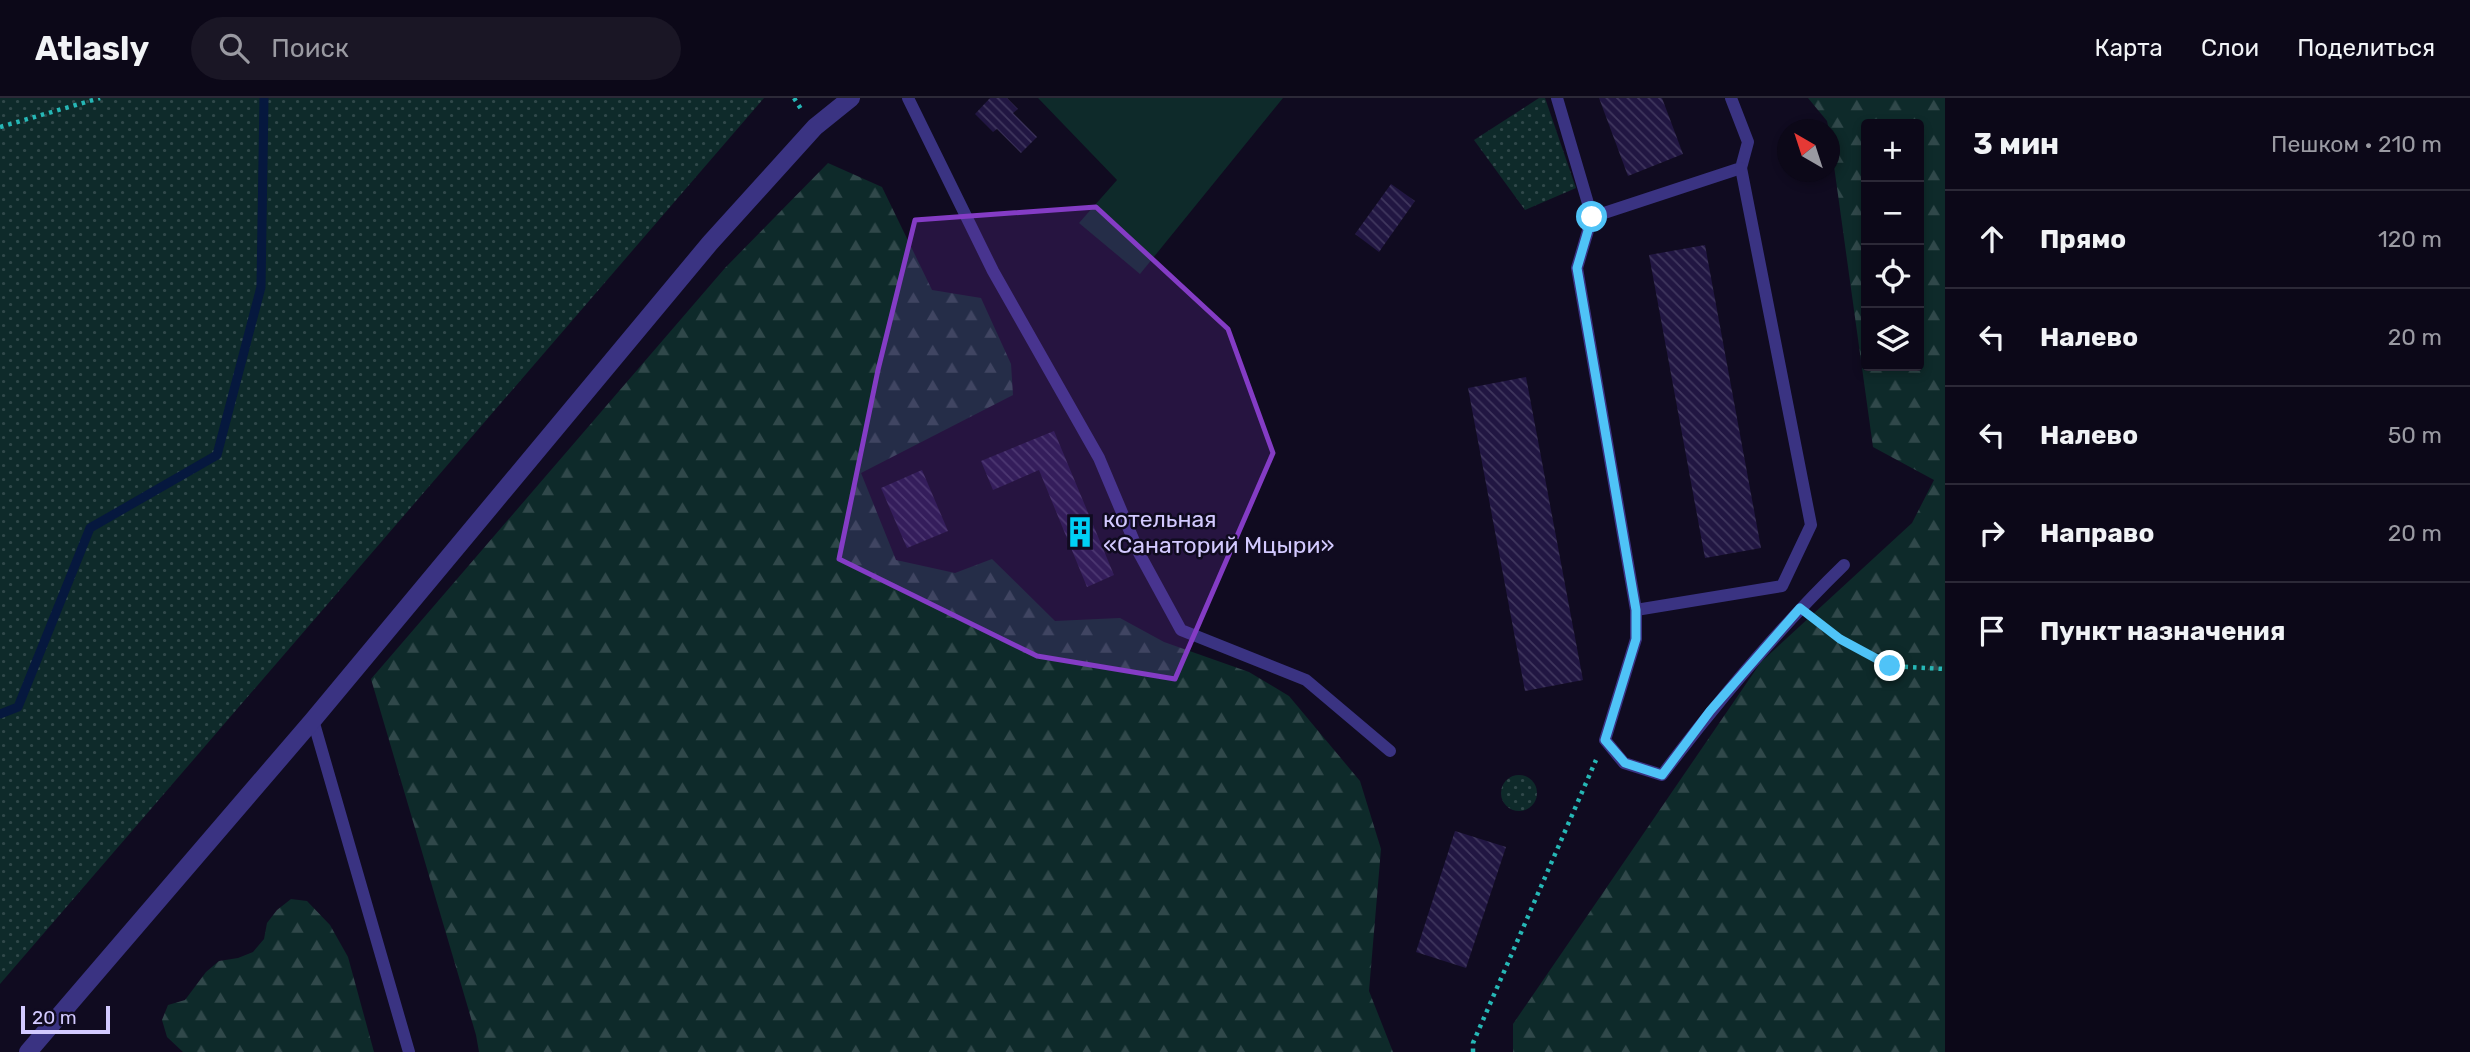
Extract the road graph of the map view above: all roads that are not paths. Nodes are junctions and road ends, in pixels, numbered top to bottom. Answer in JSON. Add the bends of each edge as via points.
{"nodes":[{"id":1,"x":850,"y":98,"type":"edge"},
{"id":2,"x":908,"y":98,"type":"edge"},
{"id":3,"x":1557,"y":98,"type":"edge"},
{"id":4,"x":1731,"y":98,"type":"edge"},
{"id":5,"x":1741,"y":168,"type":"junction"},
{"id":6,"x":1592,"y":217,"type":"junction"},
{"id":7,"x":1844,"y":565,"type":"dead end"},
{"id":8,"x":1636,"y":610,"type":"junction"},
{"id":9,"x":313,"y":720,"type":"junction"},
{"id":10,"x":1390,"y":751,"type":"dead end"},
{"id":11,"x":28,"y":1052,"type":"edge"},
{"id":12,"x":409,"y":1052,"type":"edge"}],
"edges":[{"from":1,"to":9,"type":"street","via":[[815,127],[710,243]]},
{"from":2,"to":10,"type":"lane","via":[[993,271],[1099,458],[1139,553],[1181,630],[1306,680]]},
{"from":3,"to":6,"type":"lane"},
{"from":4,"to":5,"type":"lane","via":[[1748,142]]},
{"from":5,"to":6,"type":"lane"},
{"from":5,"to":8,"type":"lane","via":[[1811,525],[1782,586]]},
{"from":6,"to":8,"type":"lane","via":[[1577,268]]},
{"from":7,"to":8,"type":"lane","via":[[1710,711],[1662,775],[1625,763],[1605,740],[1636,639]]},
{"from":9,"to":11,"type":"street"},
{"from":9,"to":12,"type":"lane"}]}
